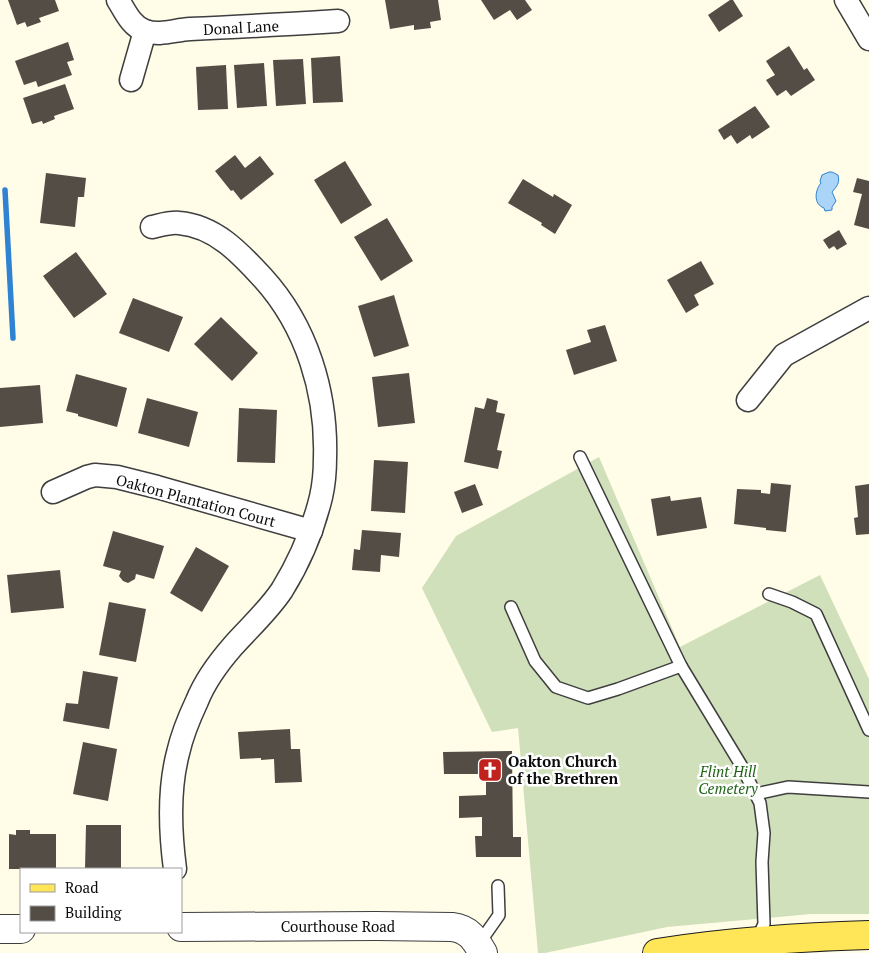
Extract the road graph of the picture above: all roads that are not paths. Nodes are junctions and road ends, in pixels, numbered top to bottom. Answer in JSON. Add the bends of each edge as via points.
{"nodes":[{"id":1,"x":118,"y":0,"type":"edge"},
{"id":2,"x":846,"y":0,"type":"edge"},
{"id":3,"x":338,"y":21,"type":"dead end"},
{"id":4,"x":145,"y":31,"type":"junction"},
{"id":5,"x":869,"y":39,"type":"edge"},
{"id":6,"x":131,"y":80,"type":"dead end"},
{"id":7,"x":152,"y":226,"type":"dead end"},
{"id":8,"x":869,"y":308,"type":"edge"},
{"id":9,"x":748,"y":400,"type":"dead end"},
{"id":10,"x":580,"y":457,"type":"dead end"},
{"id":11,"x":52,"y":492,"type":"dead end"},
{"id":12,"x":311,"y":531,"type":"junction"},
{"id":13,"x":769,"y":594,"type":"dead end"},
{"id":14,"x":511,"y":607,"type":"dead end"},
{"id":15,"x":681,"y":666,"type":"junction"},
{"id":16,"x":869,"y":730,"type":"edge"},
{"id":17,"x":869,"y":792,"type":"edge"},
{"id":18,"x":756,"y":794,"type":"junction"},
{"id":19,"x":175,"y":868,"type":"edge"},
{"id":20,"x":498,"y":886,"type":"dead end"},
{"id":21,"x":182,"y":921,"type":"edge"},
{"id":22,"x":0,"y":929,"type":"edge"},
{"id":23,"x":20,"y":929,"type":"edge"},
{"id":24,"x":869,"y":935,"type":"edge"},
{"id":25,"x":756,"y":941,"type":"junction"},
{"id":26,"x":481,"y":949,"type":"edge"},
{"id":27,"x":657,"y":953,"type":"edge"}],
"edges":[{"from":1,"to":4,"type":"street","via":[[131,22]]},
{"from":2,"to":5,"type":"street"},
{"from":3,"to":4,"type":"street","name":"Donal Lane","via":[[157,34]]},
{"from":4,"to":6,"type":"street"},
{"from":7,"to":12,"type":"street","via":[[178,223],[216,235],[264,279],[298,329],[318,382],[326,438],[321,496]]},
{"from":8,"to":9,"type":"street","via":[[784,355]]},
{"from":10,"to":15,"type":"lane"},
{"from":11,"to":12,"type":"street","name":"Oakton Plantation Court","via":[[95,475],[117,477]]},
{"from":12,"to":19,"type":"street","via":[[282,590],[267,611],[232,647],[205,685],[183,734],[177,754],[170,813]]},
{"from":13,"to":16,"type":"lane","via":[[816,614]]},
{"from":14,"to":15,"type":"lane","via":[[535,660],[556,687],[588,698]]},
{"from":15,"to":18,"type":"lane"},
{"from":17,"to":18,"type":"lane","via":[[788,787]]},
{"from":18,"to":25,"type":"lane","via":[[764,833],[764,924]]},
{"from":20,"to":26,"type":"lane","via":[[499,915]]},
{"from":21,"to":26,"type":"street","name":"Courthouse Road","via":[[452,927],[469,934]]},
{"from":22,"to":23,"type":"street"},
{"from":24,"to":25,"type":"main road"},
{"from":25,"to":27,"type":"main road"}]}
